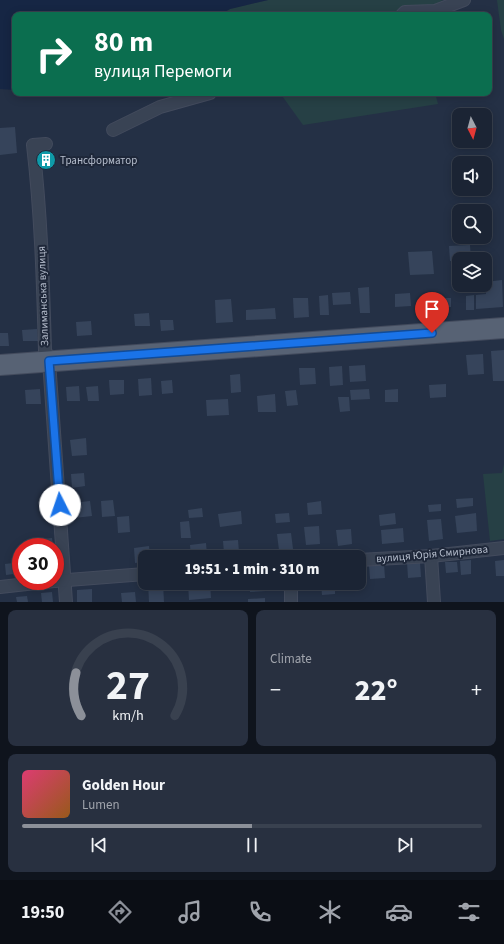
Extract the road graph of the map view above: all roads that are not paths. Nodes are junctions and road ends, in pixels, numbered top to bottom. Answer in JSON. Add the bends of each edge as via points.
{"nodes":[{"id":1,"x":464,"y":0,"type":"edge"},
{"id":2,"x":405,"y":12,"type":"edge"},
{"id":3,"x":199,"y":96,"type":"edge"},
{"id":4,"x":113,"y":130,"type":"dead end"},
{"id":5,"x":46,"y":144,"type":"dead end"},
{"id":6,"x":504,"y":328,"type":"edge"},
{"id":7,"x":49,"y":361,"type":"junction"},
{"id":8,"x":0,"y":365,"type":"edge"},
{"id":9,"x":56,"y":538,"type":"edge"},
{"id":10,"x":504,"y":548,"type":"edge"},
{"id":11,"x":431,"y":556,"type":"junction"},
{"id":12,"x":366,"y":560,"type":"edge"},
{"id":13,"x":138,"y":575,"type":"edge"},
{"id":14,"x":64,"y":581,"type":"edge"},
{"id":15,"x":12,"y":586,"type":"edge"},
{"id":16,"x":0,"y":587,"type":"edge"},
{"id":17,"x":61,"y":590,"type":"edge"},
{"id":18,"x":291,"y":590,"type":"edge"},
{"id":19,"x":66,"y":602,"type":"edge"},
{"id":20,"x":291,"y":602,"type":"edge"},
{"id":21,"x":434,"y":602,"type":"edge"}],
"edges":[{"from":1,"to":2,"type":"street","via":[[435,11]]},
{"from":3,"to":4,"type":"street","via":[[160,107]]},
{"from":5,"to":7,"type":"street","name":"Залиманська вулиця","via":[[33,145],[43,271],[45,350]]},
{"from":6,"to":7,"type":"main road"},
{"from":7,"to":8,"type":"main road"},
{"from":7,"to":9,"type":"street","name":"Залиманська вулиця"},
{"from":10,"to":11,"type":"street","name":"вулиця Юрія Смирнова"},
{"from":11,"to":12,"type":"street","name":"вулиця Юрія Смирнова"},
{"from":11,"to":21,"type":"street"},
{"from":13,"to":14,"type":"street"},
{"from":15,"to":16,"type":"street"},
{"from":17,"to":19,"type":"street","name":"Залиманська вулиця"},
{"from":18,"to":20,"type":"street"}]}
